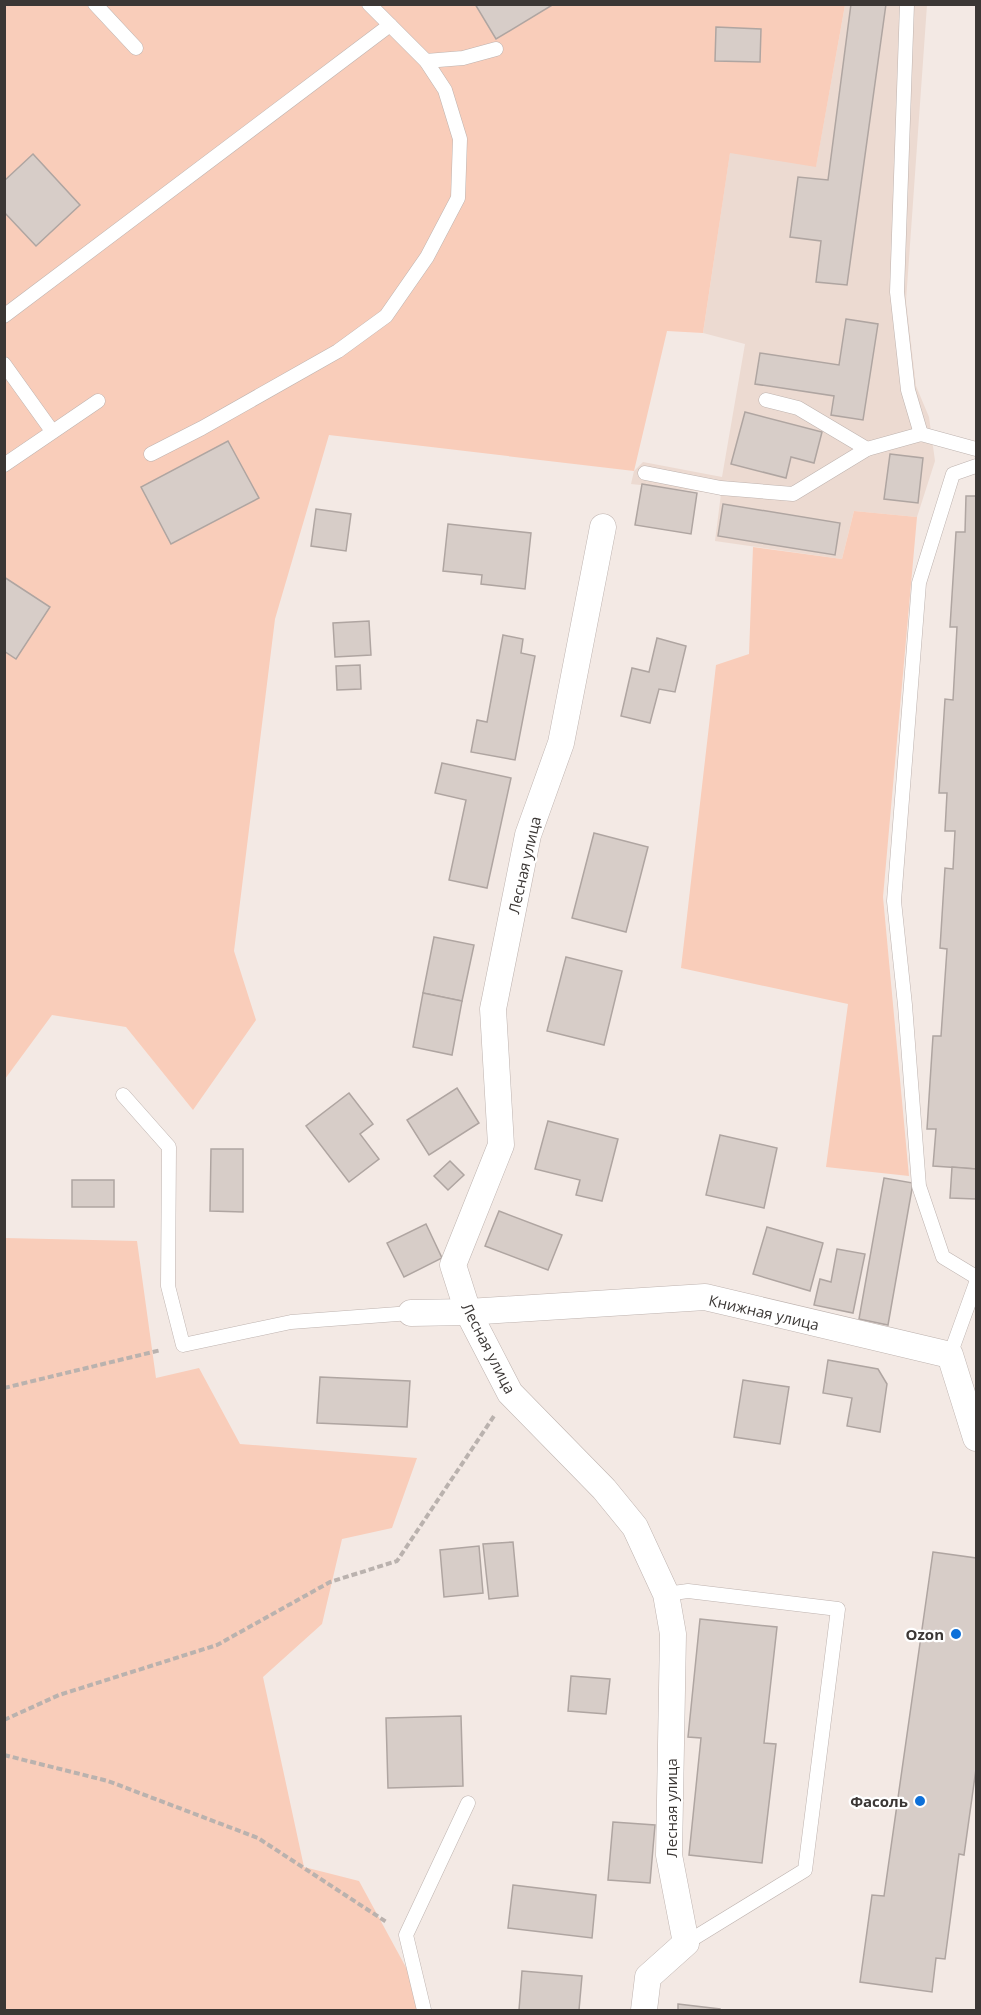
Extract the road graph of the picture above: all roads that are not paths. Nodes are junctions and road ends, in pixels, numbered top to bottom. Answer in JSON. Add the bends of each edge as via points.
{"nodes":[{"id":1,"x":95,"y":4,"type":"edge"},
{"id":2,"x":369,"y":4,"type":"edge"},
{"id":3,"x":907,"y":4,"type":"edge"},
{"id":4,"x":390,"y":25,"type":"junction"},
{"id":5,"x":136,"y":48,"type":"dead end"},
{"id":6,"x":496,"y":49,"type":"dead end"},
{"id":7,"x":426,"y":61,"type":"junction"},
{"id":8,"x":4,"y":316,"type":"edge"},
{"id":9,"x":4,"y":364,"type":"edge"},
{"id":10,"x":765,"y":400,"type":"dead end"},
{"id":11,"x":98,"y":401,"type":"dead end"},
{"id":12,"x":52,"y":431,"type":"junction"},
{"id":13,"x":921,"y":434,"type":"junction"},
{"id":14,"x":867,"y":449,"type":"junction"},
{"id":15,"x":976,"y":449,"type":"edge"},
{"id":16,"x":151,"y":454,"type":"dead end"},
{"id":17,"x":4,"y":465,"type":"edge"},
{"id":18,"x":976,"y":466,"type":"edge"},
{"id":19,"x":645,"y":473,"type":"dead end"},
{"id":20,"x":603,"y":527,"type":"dead end"},
{"id":21,"x":123,"y":1095,"type":"dead end"},
{"id":22,"x":976,"y":1277,"type":"edge"},
{"id":23,"x":976,"y":1283,"type":"edge"},
{"id":24,"x":468,"y":1312,"type":"junction"},
{"id":25,"x":411,"y":1313,"type":"joint"},
{"id":26,"x":950,"y":1355,"type":"junction"},
{"id":27,"x":976,"y":1438,"type":"edge"},
{"id":28,"x":666,"y":1594,"type":"junction"},
{"id":29,"x":468,"y":1803,"type":"dead end"},
{"id":30,"x":686,"y":1943,"type":"junction"},
{"id":31,"x":424,"y":2010,"type":"edge"},
{"id":32,"x":644,"y":2010,"type":"edge"}],
"edges":[{"from":1,"to":5,"type":"lane"},
{"from":2,"to":4,"type":"lane"},
{"from":3,"to":13,"type":"lane","via":[[897,292],[908,390]]},
{"from":4,"to":7,"type":"lane"},
{"from":4,"to":8,"type":"lane"},
{"from":6,"to":7,"type":"lane","via":[[463,58]]},
{"from":7,"to":16,"type":"lane","via":[[445,90],[460,139],[458,198],[428,257],[386,316],[338,351]]},
{"from":9,"to":12,"type":"lane"},
{"from":10,"to":14,"type":"lane","via":[[798,408]]},
{"from":11,"to":12,"type":"lane"},
{"from":12,"to":17,"type":"lane"},
{"from":13,"to":14,"type":"lane"},
{"from":13,"to":15,"type":"lane"},
{"from":14,"to":19,"type":"lane","via":[[793,494],[721,488]]},
{"from":18,"to":22,"type":"lane","via":[[953,474],[919,583],[894,901],[920,1186],[944,1257]]},
{"from":20,"to":24,"type":"street","name":"Лесная улица","via":[[561,743],[528,835],[493,1009],[501,1145],[453,1265]]},
{"from":21,"to":25,"type":"lane","via":[[169,1147],[168,1286],[183,1345],[291,1322]]},
{"from":23,"to":26,"type":"lane"},
{"from":24,"to":25,"type":"street","name":"Книжная улица"},
{"from":24,"to":26,"type":"street","name":"Книжная улица","via":[[705,1297]]},
{"from":24,"to":28,"type":"street","name":"Лесная улица","via":[[510,1393],[604,1489],[635,1527]]},
{"from":26,"to":27,"type":"street"},
{"from":28,"to":30,"type":"street","name":"Лесная улица","via":[[673,1634],[669,1855]]},
{"from":28,"to":30,"type":"lane","via":[[688,1591],[838,1609],[805,1870]]},
{"from":29,"to":31,"type":"lane","via":[[406,1935]]},
{"from":30,"to":32,"type":"street","via":[[648,1977]]}]}
